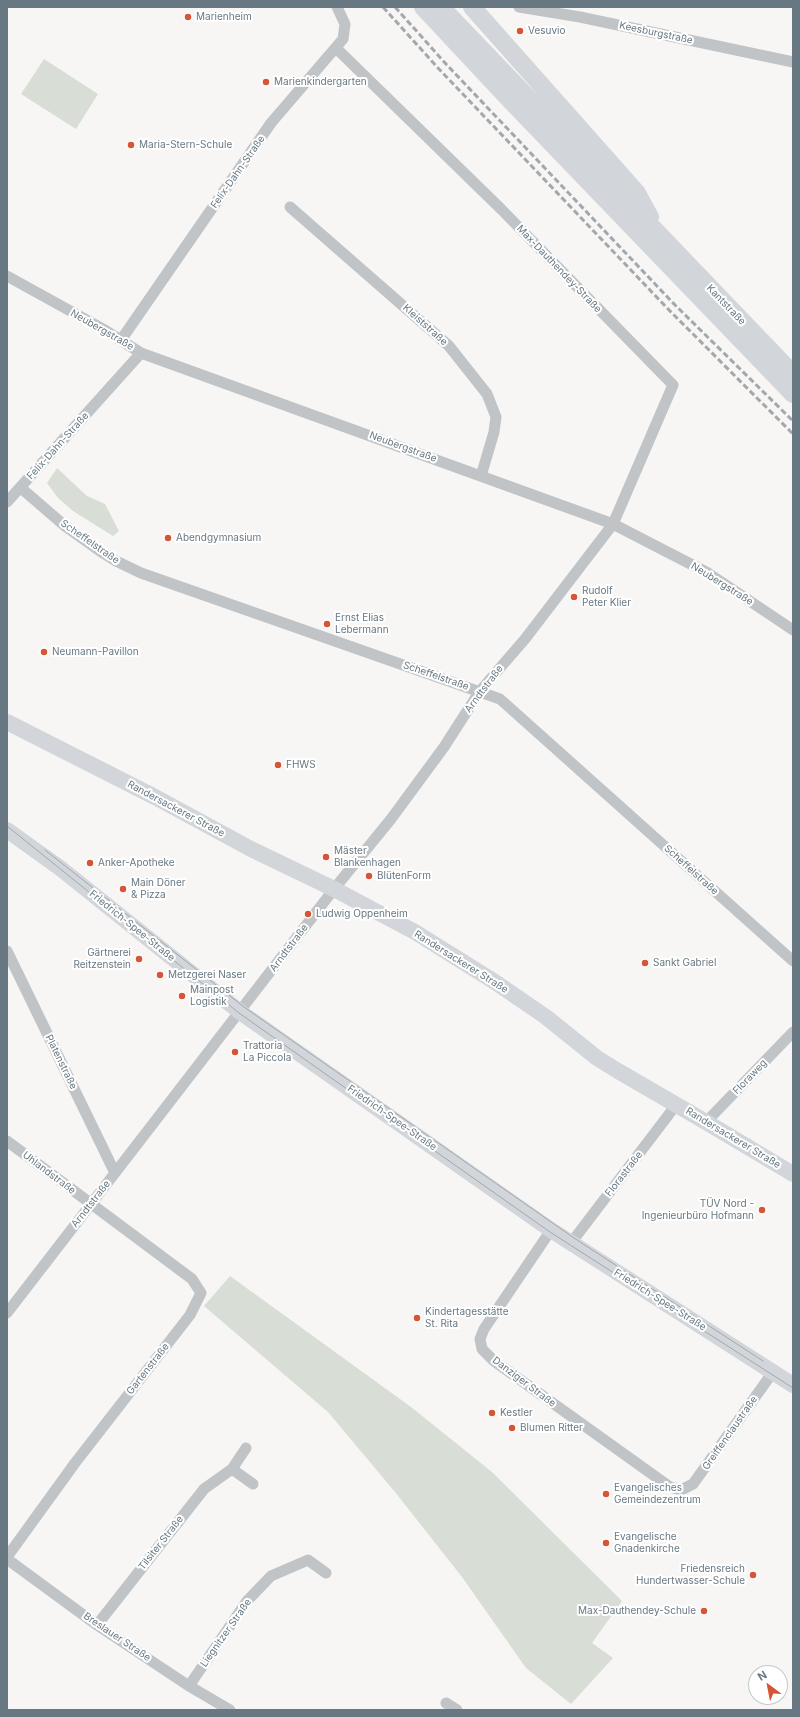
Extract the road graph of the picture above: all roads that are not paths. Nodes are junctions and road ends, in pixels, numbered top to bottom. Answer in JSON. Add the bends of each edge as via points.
{"nodes":[{"id":1,"x":337,"y":7,"type":"edge"},
{"id":2,"x":423,"y":7,"type":"edge"},
{"id":3,"x":441,"y":7,"type":"edge"},
{"id":4,"x":472,"y":7,"type":"edge"},
{"id":5,"x":519,"y":7,"type":"edge"},
{"id":6,"x":336,"y":48,"type":"junction"},
{"id":7,"x":793,"y":62,"type":"edge"},
{"id":8,"x":290,"y":207,"type":"dead end"},
{"id":9,"x":659,"y":236,"type":"junction"},
{"id":10,"x":7,"y":276,"type":"edge"},
{"id":11,"x":121,"y":340,"type":"junction"},
{"id":12,"x":140,"y":353,"type":"junction"},
{"id":13,"x":793,"y":374,"type":"edge"},
{"id":14,"x":793,"y":394,"type":"edge"},
{"id":15,"x":481,"y":476,"type":"junction"},
{"id":16,"x":21,"y":488,"type":"junction"},
{"id":17,"x":7,"y":502,"type":"edge"},
{"id":18,"x":613,"y":524,"type":"junction"},
{"id":19,"x":793,"y":630,"type":"edge"},
{"id":20,"x":480,"y":691,"type":"junction"},
{"id":21,"x":7,"y":722,"type":"edge"},
{"id":22,"x":7,"y":830,"type":"edge"},
{"id":23,"x":334,"y":889,"type":"junction"},
{"id":24,"x":7,"y":951,"type":"edge"},
{"id":25,"x":793,"y":961,"type":"edge"},
{"id":26,"x":240,"y":1012,"type":"junction"},
{"id":27,"x":793,"y":1032,"type":"edge"},
{"id":28,"x":676,"y":1105,"type":"junction"},
{"id":29,"x":706,"y":1122,"type":"junction"},
{"id":30,"x":7,"y":1141,"type":"edge"},
{"id":31,"x":115,"y":1173,"type":"junction"},
{"id":32,"x":793,"y":1174,"type":"edge"},
{"id":33,"x":91,"y":1204,"type":"junction"},
{"id":34,"x":551,"y":1230,"type":"junction"},
{"id":35,"x":571,"y":1243,"type":"junction"},
{"id":36,"x":7,"y":1313,"type":"edge"},
{"id":37,"x":773,"y":1372,"type":"junction"},
{"id":38,"x":793,"y":1385,"type":"edge"},
{"id":39,"x":246,"y":1448,"type":"dead end"},
{"id":40,"x":232,"y":1469,"type":"junction"},
{"id":41,"x":253,"y":1484,"type":"dead end"},
{"id":42,"x":683,"y":1489,"type":"joint"},
{"id":43,"x":7,"y":1558,"type":"edge"},
{"id":44,"x":326,"y":1574,"type":"dead end"},
{"id":45,"x":97,"y":1625,"type":"junction"},
{"id":46,"x":189,"y":1686,"type":"junction"},
{"id":47,"x":446,"y":1703,"type":"dead end"},
{"id":48,"x":230,"y":1710,"type":"edge"},
{"id":49,"x":458,"y":1710,"type":"edge"}],
"edges":[{"from":1,"to":6,"type":"street","name":"Felix-Dahn-Straße","via":[[344,19],[345,29],[343,39]]},
{"from":2,"to":14,"type":"main road"},
{"from":3,"to":9,"type":"main road","name":"Kantstraße"},
{"from":4,"to":9,"type":"main road","via":[[637,193]]},
{"from":5,"to":7,"type":"street","name":"Keesburgstraße","via":[[580,17]]},
{"from":6,"to":11,"type":"street","name":"Felix-Dahn-Straße","via":[[271,123]]},
{"from":6,"to":18,"type":"street","name":"Max-Dauthendey-Straße","via":[[496,204],[673,385]]},
{"from":8,"to":15,"type":"street","name":"Kleiststraße","via":[[449,346],[487,394],[496,417]]},
{"from":9,"to":13,"type":"main road","name":"Kantstraße"},
{"from":10,"to":11,"type":"street","name":"Neubergstraße"},
{"from":11,"to":12,"type":"street","name":"Neubergstraße"},
{"from":12,"to":15,"type":"street","name":"Neubergstraße"},
{"from":12,"to":16,"type":"street","name":"Felix-Dahn-Straße"},
{"from":15,"to":18,"type":"street","name":"Neubergstraße"},
{"from":16,"to":17,"type":"street","name":"Felix-Dahn-Straße"},
{"from":16,"to":20,"type":"street","name":"Scheffelstraße","via":[[100,551],[140,573]]},
{"from":18,"to":19,"type":"street","name":"Neubergstraße","via":[[708,573]]},
{"from":18,"to":20,"type":"street","name":"Arndtstraße","via":[[525,638]]},
{"from":20,"to":23,"type":"street","name":"Arndtstraße","via":[[444,746],[391,818]]},
{"from":20,"to":25,"type":"street","name":"Scheffelstraße","via":[[500,699]]},
{"from":21,"to":23,"type":"street","name":"Randersackerer Straße","via":[[251,849]]},
{"from":22,"to":26,"type":"street","name":"Friedrich-Spee-Straße","via":[[60,868]]},
{"from":23,"to":26,"type":"street","name":"Arndtstraße"},
{"from":23,"to":28,"type":"street","name":"Randersackerer Straße","via":[[415,932],[495,982],[546,1017],[597,1058]]},
{"from":24,"to":31,"type":"street","name":"Platenstraße"},
{"from":26,"to":31,"type":"street","name":"Arndtstraße"},
{"from":26,"to":34,"type":"street","name":"Friedrich-Spee-Straße"},
{"from":27,"to":29,"type":"street","name":"Floraweg"},
{"from":28,"to":29,"type":"street","name":"Randersackerer Straße"},
{"from":28,"to":35,"type":"street","name":"Florastraße"},
{"from":29,"to":32,"type":"street","name":"Randersackerer Straße"},
{"from":30,"to":33,"type":"street","name":"Uhlandstraße"},
{"from":31,"to":33,"type":"street","name":"Arndtstraße"},
{"from":33,"to":36,"type":"street","name":"Arndtstraße"},
{"from":33,"to":43,"type":"street","name":"Gartenstraße","via":[[192,1279],[201,1293],[190,1315],[75,1463]]},
{"from":34,"to":35,"type":"street","name":"Friedrich-Spee-Straße"},
{"from":34,"to":42,"type":"street","name":"Danziger Straße","via":[[484,1329],[480,1339],[482,1349],[494,1361],[670,1487]]},
{"from":35,"to":37,"type":"street","name":"Friedrich-Spee-Straße"},
{"from":37,"to":38,"type":"street","name":"Friedrich-Spee-Straße"},
{"from":37,"to":42,"type":"street","name":"Greiffenclaustraße","via":[[699,1477]]},
{"from":39,"to":40,"type":"street","name":"Tilsiter Straße"},
{"from":40,"to":41,"type":"street"},
{"from":40,"to":45,"type":"street","name":"Tilsiter Straße","via":[[204,1489]]},
{"from":43,"to":45,"type":"street","name":"Breslauer Straße"},
{"from":44,"to":46,"type":"street","name":"Liegnitzer Straße","via":[[308,1560],[271,1576],[247,1601]]},
{"from":45,"to":46,"type":"street","name":"Breslauer Straße"},
{"from":46,"to":48,"type":"street","name":"Breslauer Straße"},
{"from":47,"to":49,"type":"street"}]}
